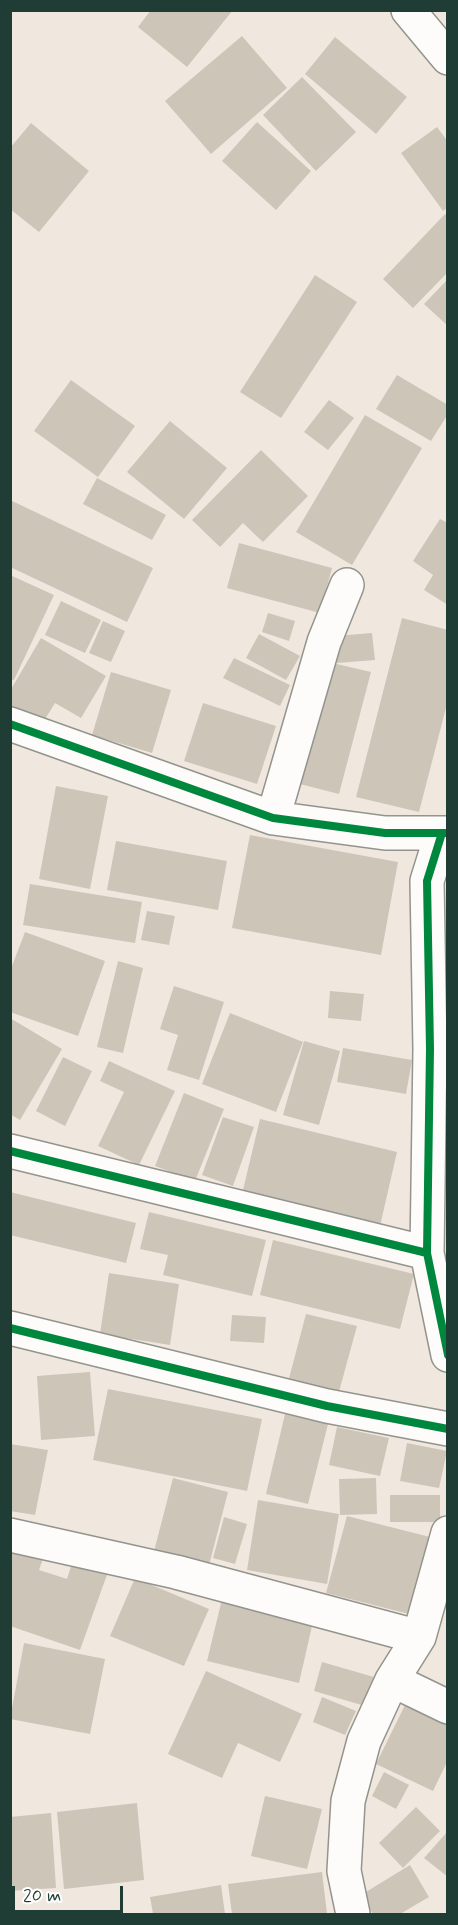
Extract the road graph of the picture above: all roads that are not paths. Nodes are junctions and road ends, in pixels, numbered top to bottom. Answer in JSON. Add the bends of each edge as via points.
{"nodes":[{"id":1,"x":408,"y":10,"type":"edge"},
{"id":2,"x":447,"y":58,"type":"edge"},
{"id":3,"x":347,"y":585,"type":"dead end"},
{"id":4,"x":10,"y":724,"type":"edge"},
{"id":5,"x":273,"y":818,"type":"junction"},
{"id":6,"x":445,"y":833,"type":"edge"},
{"id":7,"x":10,"y":1151,"type":"edge"},
{"id":8,"x":427,"y":1253,"type":"junction"},
{"id":9,"x":10,"y":1328,"type":"edge"},
{"id":10,"x":447,"y":1355,"type":"edge"},
{"id":11,"x":447,"y":1429,"type":"edge"},
{"id":12,"x":447,"y":1533,"type":"edge"},
{"id":13,"x":10,"y":1536,"type":"edge"},
{"id":14,"x":419,"y":1637,"type":"junction"},
{"id":15,"x":392,"y":1680,"type":"junction"},
{"id":16,"x":447,"y":1707,"type":"edge"},
{"id":17,"x":352,"y":1914,"type":"edge"}],
"edges":[{"from":1,"to":2,"type":"street"},
{"from":3,"to":5,"type":"street","via":[[324,642]]},
{"from":4,"to":5,"type":"street"},
{"from":5,"to":6,"type":"street","via":[[385,833]]},
{"from":6,"to":8,"type":"street","via":[[427,881]]},
{"from":7,"to":8,"type":"street"},
{"from":8,"to":10,"type":"street"},
{"from":9,"to":11,"type":"street","via":[[327,1406]]},
{"from":12,"to":14,"type":"street"},
{"from":13,"to":14,"type":"street","via":[[177,1572]]},
{"from":14,"to":15,"type":"street"},
{"from":15,"to":16,"type":"street"},
{"from":15,"to":17,"type":"street","via":[[364,1740],[348,1801],[344,1871]]}]}
